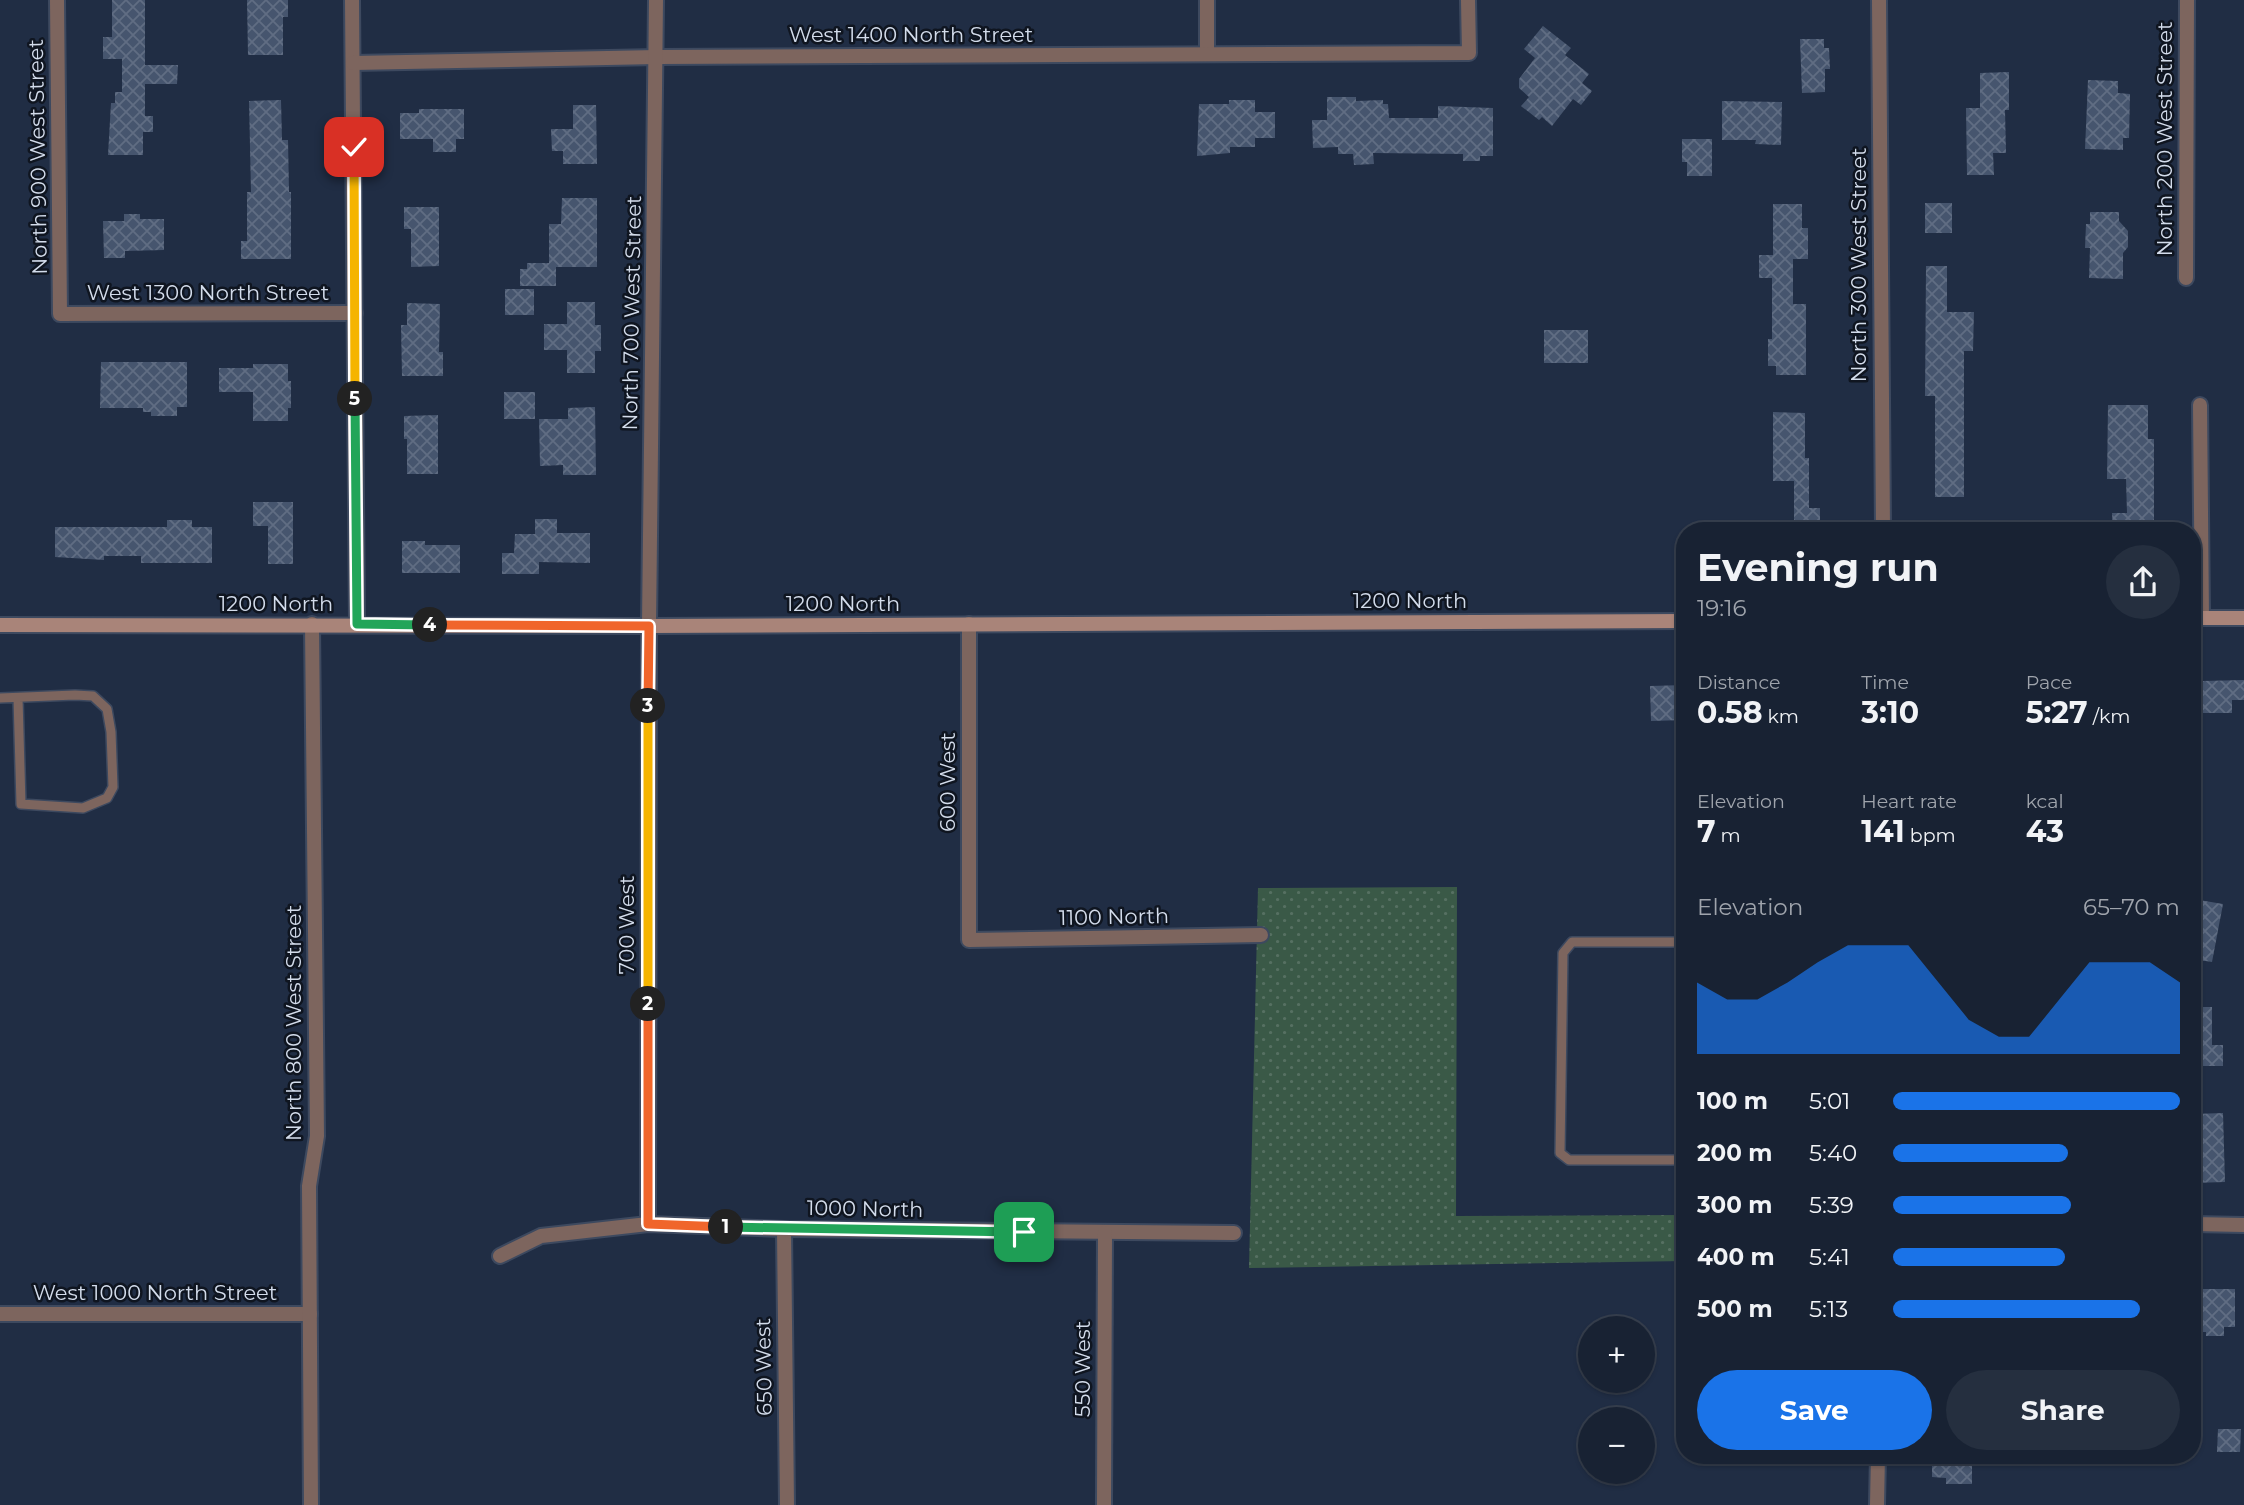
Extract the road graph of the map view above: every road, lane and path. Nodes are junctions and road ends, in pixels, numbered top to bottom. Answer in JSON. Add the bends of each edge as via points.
{"nodes":[{"id":1,"x":57,"y":0,"type":"edge"},
{"id":2,"x":352,"y":0,"type":"edge"},
{"id":3,"x":656,"y":0,"type":"edge"},
{"id":4,"x":1207,"y":0,"type":"edge"},
{"id":5,"x":1468,"y":0,"type":"edge"},
{"id":6,"x":1880,"y":0,"type":"edge"},
{"id":7,"x":2187,"y":0,"type":"edge"},
{"id":8,"x":1207,"y":54,"type":"junction"},
{"id":9,"x":657,"y":57,"type":"junction"},
{"id":10,"x":353,"y":63,"type":"junction"},
{"id":11,"x":2186,"y":278,"type":"dead end"},
{"id":12,"x":355,"y":313,"type":"junction"},
{"id":13,"x":61,"y":314,"type":"joint"},
{"id":14,"x":2200,"y":404,"type":"dead end"},
{"id":15,"x":1883,"y":522,"type":"edge"},
{"id":16,"x":2198,"y":522,"type":"edge"},
{"id":17,"x":2201,"y":618,"type":"edge"},
{"id":18,"x":2244,"y":618,"type":"edge"},
{"id":19,"x":1676,"y":621,"type":"edge"},
{"id":20,"x":312,"y":624,"type":"junction"},
{"id":21,"x":357,"y":624,"type":"junction"},
{"id":22,"x":969,"y":624,"type":"junction"},
{"id":23,"x":0,"y":625,"type":"edge"},
{"id":24,"x":649,"y":626,"type":"junction"},
{"id":25,"x":0,"y":698,"type":"edge"},
{"id":26,"x":18,"y":698,"type":"junction"},
{"id":27,"x":1261,"y":935,"type":"dead end"},
{"id":28,"x":969,"y":940,"type":"joint"},
{"id":29,"x":1676,"y":943,"type":"edge"},
{"id":30,"x":1676,"y":1160,"type":"edge"},
{"id":31,"x":648,"y":1224,"type":"junction"},
{"id":32,"x":2201,"y":1224,"type":"edge"},
{"id":33,"x":2244,"y":1225,"type":"edge"},
{"id":34,"x":784,"y":1229,"type":"junction"},
{"id":35,"x":1105,"y":1233,"type":"junction"},
{"id":36,"x":1234,"y":1233,"type":"dead end"},
{"id":37,"x":500,"y":1255,"type":"dead end"},
{"id":38,"x":0,"y":1314,"type":"edge"},
{"id":39,"x":310,"y":1314,"type":"junction"},
{"id":40,"x":1878,"y":1464,"type":"edge"},
{"id":41,"x":311,"y":1505,"type":"edge"},
{"id":42,"x":787,"y":1505,"type":"edge"},
{"id":43,"x":1104,"y":1505,"type":"edge"},
{"id":44,"x":1877,"y":1505,"type":"edge"}],
"edges":[{"from":1,"to":13,"type":"street","name":"North 900 West Street"},
{"from":2,"to":10,"type":"street"},
{"from":3,"to":9,"type":"street","name":"North 700 West Street"},
{"from":4,"to":8,"type":"street"},
{"from":5,"to":8,"type":"street","name":"West 1400 North Street","via":[[1469,53]]},
{"from":6,"to":15,"type":"street","name":"North 300 West Street"},
{"from":7,"to":11,"type":"street","name":"North 200 West Street"},
{"from":8,"to":9,"type":"street","name":"West 1400 North Street"},
{"from":9,"to":10,"type":"street","name":"West 1400 North Street"},
{"from":9,"to":24,"type":"street","name":"North 700 West Street"},
{"from":10,"to":12,"type":"street"},
{"from":12,"to":13,"type":"street","name":"West 1300 North Street"},
{"from":12,"to":21,"type":"street"},
{"from":14,"to":16,"type":"street"},
{"from":17,"to":18,"type":"street"},
{"from":19,"to":22,"type":"street","name":"1200 North"},
{"from":20,"to":21,"type":"street","name":"1200 North"},
{"from":20,"to":23,"type":"street","name":"1200 North"},
{"from":20,"to":39,"type":"street","name":"North 800 West Street","via":[[317,1136],[309,1186]]},
{"from":21,"to":24,"type":"street","name":"1200 North"},
{"from":22,"to":24,"type":"street","name":"1200 North"},
{"from":22,"to":28,"type":"street","name":"600 West"},
{"from":24,"to":31,"type":"street","name":"700 West"},
{"from":25,"to":26,"type":"lane"},
{"from":26,"to":26,"type":"lane","via":[[93,696],[107,709],[113,787],[107,798],[83,808],[21,804]]},
{"from":27,"to":28,"type":"street","name":"1100 North"},
{"from":29,"to":30,"type":"lane","via":[[1572,943],[1563,953],[1560,1153],[1569,1160]]},
{"from":31,"to":34,"type":"street","name":"1000 North"},
{"from":31,"to":37,"type":"street","name":"1000 North","via":[[541,1236]]},
{"from":32,"to":33,"type":"street"},
{"from":34,"to":35,"type":"street","name":"1000 North"},
{"from":34,"to":42,"type":"street","name":"650 West"},
{"from":35,"to":36,"type":"street","name":"1000 North"},
{"from":35,"to":43,"type":"street","name":"550 West"},
{"from":38,"to":39,"type":"street","name":"West 1000 North Street"},
{"from":39,"to":41,"type":"street","name":"North 800 West Street"},
{"from":40,"to":44,"type":"street"}]}
